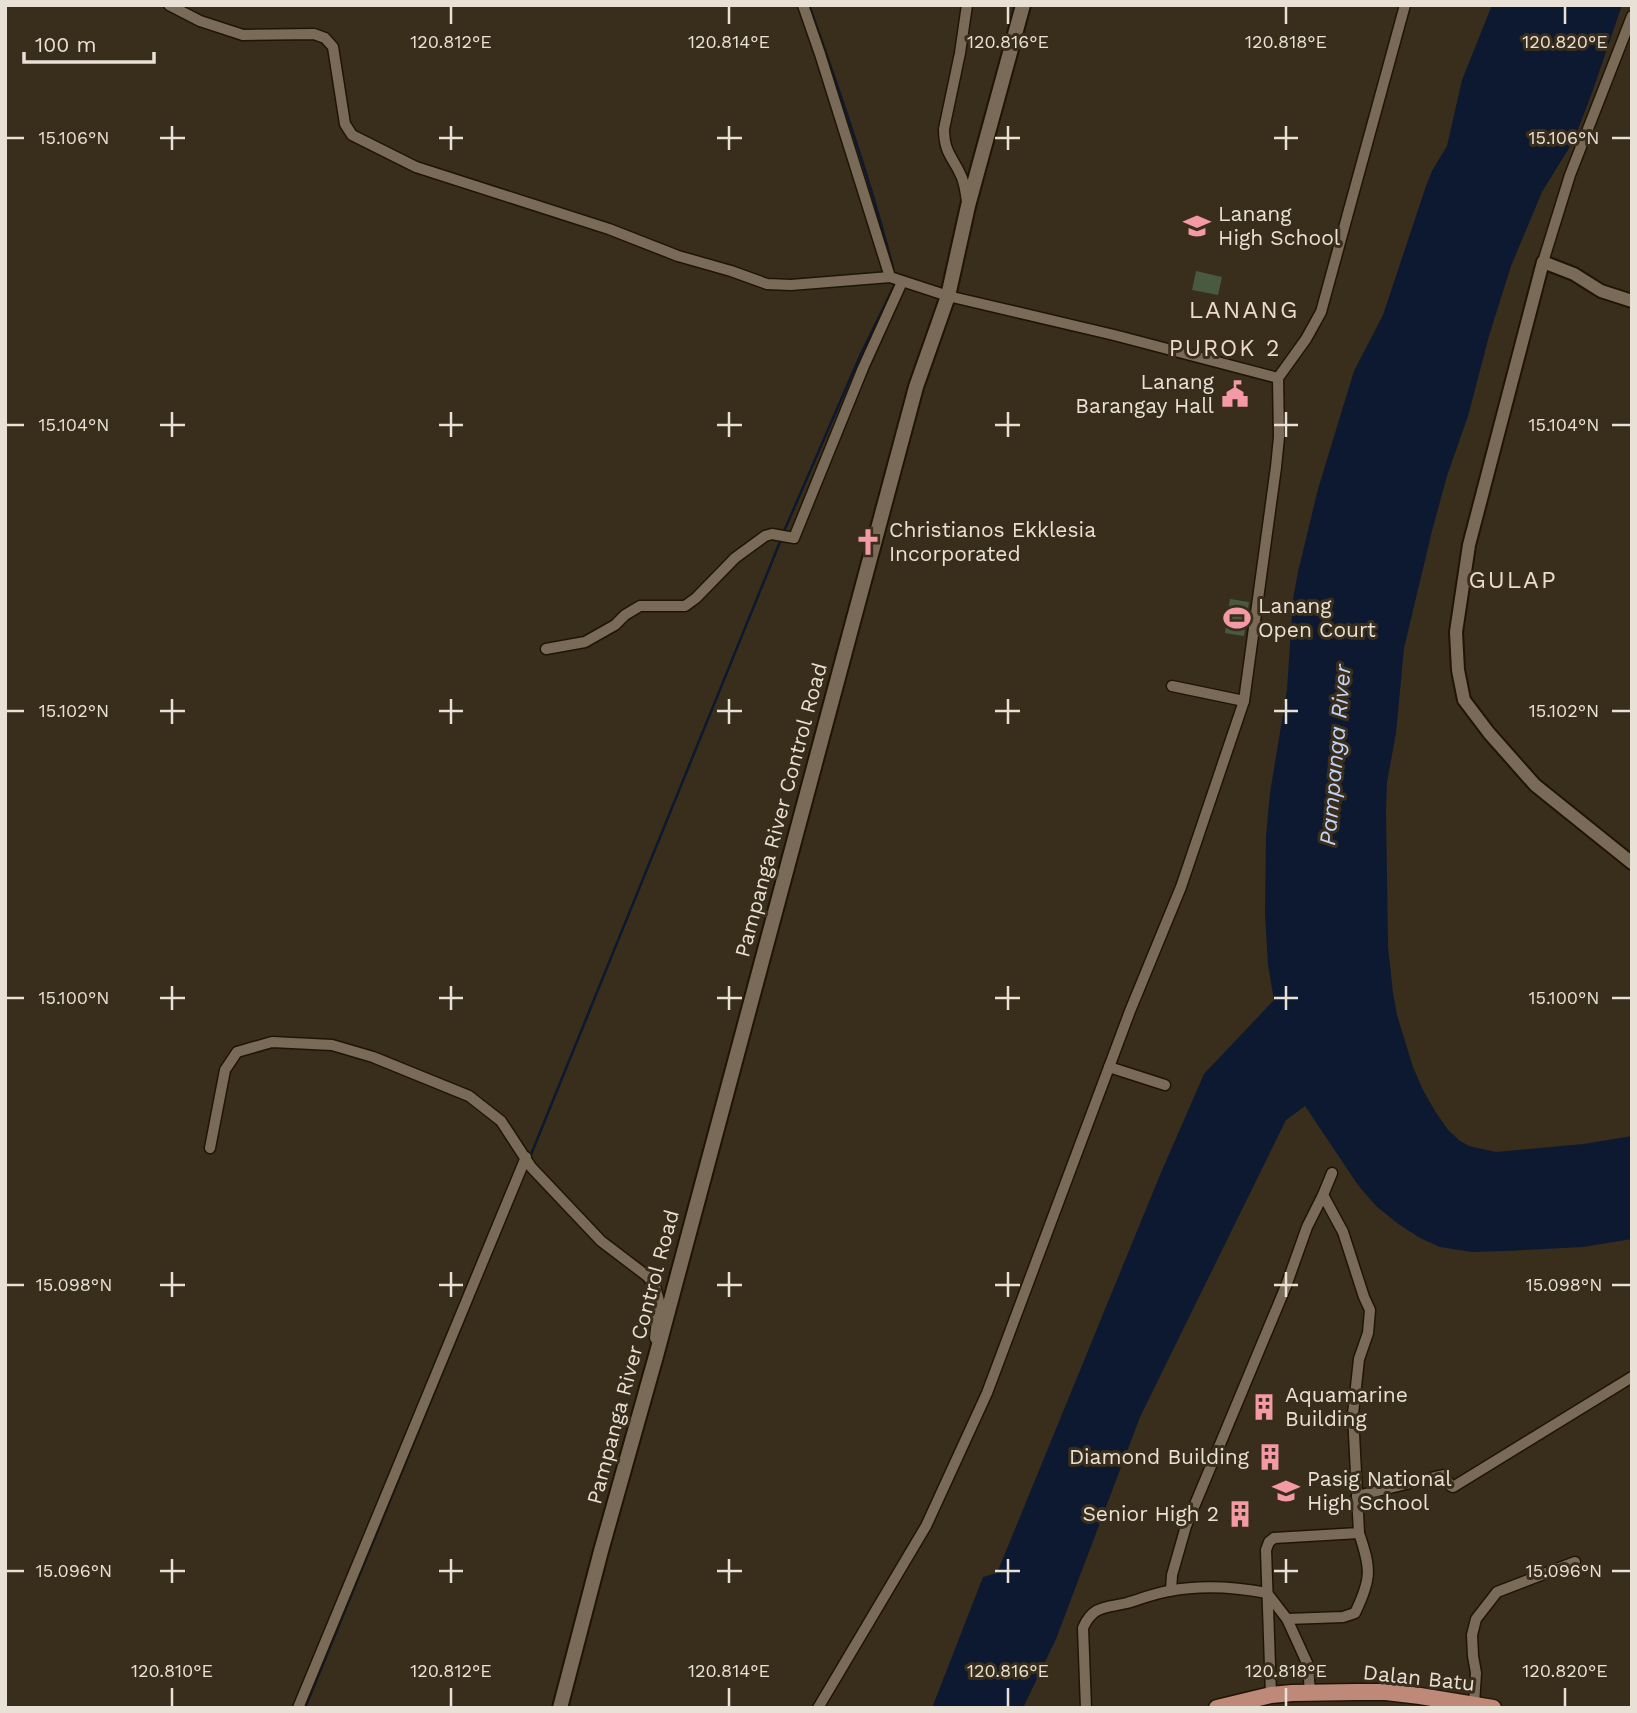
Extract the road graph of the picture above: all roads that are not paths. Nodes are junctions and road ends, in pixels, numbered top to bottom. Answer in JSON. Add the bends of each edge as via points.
{"nodes":[{"id":1,"x":169,"y":5,"type":"edge"},
{"id":2,"x":803,"y":5,"type":"edge"},
{"id":3,"x":967,"y":5,"type":"edge"},
{"id":4,"x":1023,"y":5,"type":"edge"},
{"id":5,"x":1405,"y":5,"type":"edge"},
{"id":6,"x":1632,"y":16,"type":"edge"},
{"id":7,"x":968,"y":206,"type":"junction"},
{"id":8,"x":1543,"y":262,"type":"junction"},
{"id":9,"x":890,"y":277,"type":"junction"},
{"id":10,"x":902,"y":282,"type":"junction"},
{"id":11,"x":948,"y":296,"type":"junction"},
{"id":12,"x":1632,"y":301,"type":"edge"},
{"id":13,"x":1278,"y":379,"type":"junction"},
{"id":14,"x":546,"y":649,"type":"dead end"},
{"id":15,"x":1172,"y":686,"type":"dead end"},
{"id":16,"x":1244,"y":701,"type":"junction"},
{"id":17,"x":1632,"y":863,"type":"edge"},
{"id":18,"x":1109,"y":1067,"type":"junction"},
{"id":19,"x":1164,"y":1085,"type":"dead end"},
{"id":20,"x":210,"y":1148,"type":"dead end"},
{"id":21,"x":528,"y":1162,"type":"junction"},
{"id":22,"x":1332,"y":1173,"type":"dead end"},
{"id":23,"x":1323,"y":1195,"type":"junction"},
{"id":24,"x":656,"y":1356,"type":"junction"},
{"id":25,"x":1632,"y":1377,"type":"edge"},
{"id":26,"x":1357,"y":1496,"type":"junction"},
{"id":27,"x":1359,"y":1532,"type":"junction"},
{"id":28,"x":1575,"y":1562,"type":"dead end"},
{"id":29,"x":1171,"y":1590,"type":"junction"},
{"id":30,"x":1267,"y":1593,"type":"junction"},
{"id":31,"x":1287,"y":1619,"type":"junction"},
{"id":32,"x":1310,"y":1693,"type":"junction"},
{"id":33,"x":1271,"y":1695,"type":"junction"},
{"id":34,"x":1474,"y":1704,"type":"junction"},
{"id":35,"x":298,"y":1708,"type":"edge"},
{"id":36,"x":560,"y":1708,"type":"edge"},
{"id":37,"x":818,"y":1708,"type":"edge"},
{"id":38,"x":1086,"y":1708,"type":"edge"},
{"id":39,"x":1217,"y":1708,"type":"edge"},
{"id":40,"x":1493,"y":1708,"type":"edge"}],
"edges":[{"from":1,"to":9,"type":"street","via":[[243,35],[314,34],[325,38],[333,47],[345,124],[352,135],[416,167],[767,284]]},
{"from":2,"to":9,"type":"street"},
{"from":3,"to":7,"type":"street","via":[[944,142],[964,181]]},
{"from":4,"to":7,"type":"main road","name":"Pampanga River Control Road"},
{"from":5,"to":13,"type":"street","via":[[1321,312]]},
{"from":6,"to":8,"type":"street","via":[[1570,175]]},
{"from":7,"to":11,"type":"main road","name":"Pampanga River Control Road"},
{"from":8,"to":12,"type":"street"},
{"from":8,"to":17,"type":"street","via":[[1469,545],[1456,632],[1458,670],[1464,700],[1535,785]]},
{"from":9,"to":10,"type":"street"},
{"from":10,"to":11,"type":"street"},
{"from":10,"to":14,"type":"street","via":[[794,538],[765,536],[685,606],[640,606],[585,642]]},
{"from":11,"to":13,"type":"street"},
{"from":11,"to":24,"type":"main road","name":"Pampanga River Control Road","via":[[913,399]]},
{"from":13,"to":16,"type":"street","via":[[1276,467]]},
{"from":15,"to":16,"type":"street"},
{"from":16,"to":18,"type":"street","via":[[1181,887]]},
{"from":18,"to":19,"type":"street"},
{"from":18,"to":37,"type":"street","via":[[987,1393],[926,1526]]},
{"from":20,"to":21,"type":"street","via":[[225,1070],[237,1052],[272,1042],[332,1045],[469,1096],[501,1121]]},
{"from":21,"to":24,"type":"street","via":[[601,1241],[655,1286],[659,1301]]},
{"from":21,"to":35,"type":"street"},
{"from":22,"to":23,"type":"street"},
{"from":23,"to":26,"type":"street","via":[[1343,1232],[1370,1310],[1353,1414]]},
{"from":23,"to":29,"type":"street","via":[[1186,1526]]},
{"from":24,"to":36,"type":"main road","name":"Pampanga River Control Road"},
{"from":25,"to":26,"type":"street","via":[[1453,1487],[1443,1475]]},
{"from":26,"to":27,"type":"street"},
{"from":27,"to":30,"type":"street","via":[[1274,1538],[1266,1550]]},
{"from":27,"to":31,"type":"street","via":[[1369,1576],[1355,1613]]},
{"from":28,"to":34,"type":"street","via":[[1497,1592],[1476,1619],[1472,1635]]},
{"from":29,"to":30,"type":"street","via":[[1212,1587]]},
{"from":29,"to":38,"type":"street","via":[[1098,1609],[1087,1617],[1083,1628]]},
{"from":30,"to":31,"type":"street"},
{"from":30,"to":33,"type":"street"},
{"from":31,"to":32,"type":"street","via":[[1308,1665]]},
{"from":32,"to":33,"type":"main road","name":"Dalan Batu"},
{"from":32,"to":34,"type":"main road","name":"Dalan Batu","via":[[1386,1692]]},
{"from":33,"to":39,"type":"main road","name":"Dalan Batu"},
{"from":34,"to":40,"type":"main road","name":"Dalan Batu"}]}
